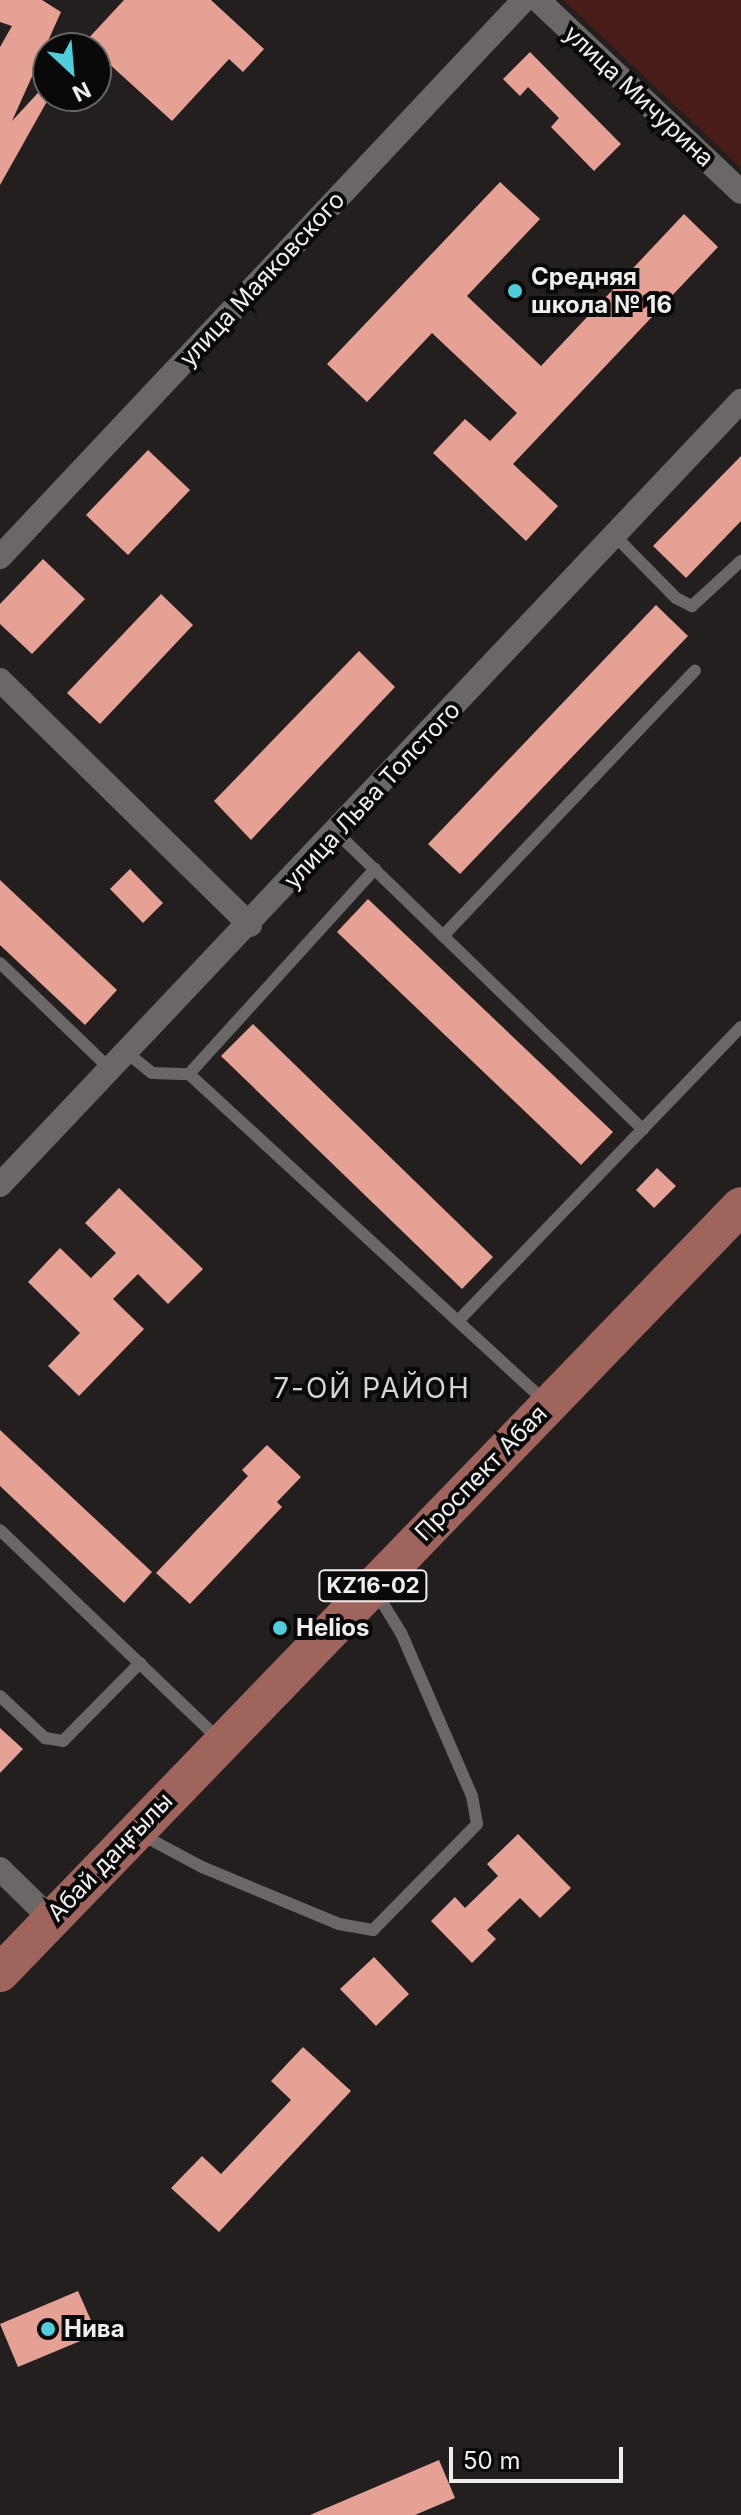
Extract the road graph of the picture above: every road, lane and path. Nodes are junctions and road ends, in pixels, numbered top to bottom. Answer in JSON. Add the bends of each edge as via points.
{"nodes":[{"id":1,"x":524,"y":0,"type":"edge"},
{"id":2,"x":538,"y":0,"type":"edge"},
{"id":3,"x":741,"y":192,"type":"edge"},
{"id":4,"x":741,"y":401,"type":"edge"},
{"id":5,"x":615,"y":536,"type":"junction"},
{"id":6,"x":0,"y":557,"type":"edge"},
{"id":7,"x":741,"y":561,"type":"edge"},
{"id":8,"x":695,"y":670,"type":"dead end"},
{"id":9,"x":0,"y":680,"type":"edge"},
{"id":10,"x":337,"y":833,"type":"junction"},
{"id":11,"x":375,"y":869,"type":"junction"},
{"id":12,"x":250,"y":925,"type":"junction"},
{"id":13,"x":443,"y":936,"type":"junction"},
{"id":14,"x":0,"y":963,"type":"edge"},
{"id":15,"x":741,"y":1027,"type":"edge"},
{"id":16,"x":118,"y":1060,"type":"junction"},
{"id":17,"x":189,"y":1074,"type":"junction"},
{"id":18,"x":643,"y":1130,"type":"junction"},
{"id":19,"x":0,"y":1185,"type":"edge"},
{"id":20,"x":741,"y":1206,"type":"edge"},
{"id":21,"x":458,"y":1321,"type":"junction"},
{"id":22,"x":548,"y":1404,"type":"junction"},
{"id":23,"x":0,"y":1530,"type":"edge"},
{"id":24,"x":373,"y":1586,"type":"junction"},
{"id":25,"x":140,"y":1663,"type":"junction"},
{"id":26,"x":0,"y":1696,"type":"edge"},
{"id":27,"x":222,"y":1742,"type":"junction"},
{"id":28,"x":136,"y":1831,"type":"junction"},
{"id":29,"x":0,"y":1869,"type":"edge"},
{"id":30,"x":51,"y":1919,"type":"junction"},
{"id":31,"x":0,"y":1973,"type":"edge"}],
"edges":[{"from":1,"to":6,"type":"street","name":"улица Маяковского"},
{"from":2,"to":3,"type":"street","name":"улица Мичурина"},
{"from":4,"to":5,"type":"street","name":"улица Льва Толстого"},
{"from":5,"to":7,"type":"lane","via":[[676,598],[692,606]]},
{"from":5,"to":10,"type":"street","name":"улица Льва Толстого"},
{"from":8,"to":13,"type":"lane"},
{"from":9,"to":12,"type":"street"},
{"from":10,"to":11,"type":"lane"},
{"from":10,"to":12,"type":"street","name":"улица Льва Толстого"},
{"from":11,"to":13,"type":"lane"},
{"from":11,"to":17,"type":"lane"},
{"from":12,"to":16,"type":"street","name":"улица Льва Толстого"},
{"from":13,"to":18,"type":"lane"},
{"from":14,"to":16,"type":"lane"},
{"from":15,"to":18,"type":"lane"},
{"from":16,"to":17,"type":"lane","via":[[152,1073]]},
{"from":16,"to":19,"type":"street","name":"улица Льва Толстого"},
{"from":17,"to":21,"type":"lane"},
{"from":18,"to":21,"type":"lane"},
{"from":20,"to":22,"type":"main road","name":"Проспект Абая","number":"KZ16-02"},
{"from":21,"to":22,"type":"lane"},
{"from":22,"to":24,"type":"main road","name":"Проспект Абая","number":"KZ16-02"},
{"from":23,"to":25,"type":"lane"},
{"from":24,"to":27,"type":"main road","name":"Проспект Абая","number":"KZ16-02"},
{"from":24,"to":28,"type":"lane","via":[[401,1633],[472,1796],[477,1824],[373,1930],[339,1924],[202,1867]]},
{"from":25,"to":26,"type":"lane","via":[[63,1741],[45,1738]]},
{"from":25,"to":27,"type":"lane"},
{"from":27,"to":28,"type":"main road","name":"Абай даңғылы","number":"KZ16-02"},
{"from":28,"to":30,"type":"main road","name":"Абай даңғылы","number":"KZ16-02"},
{"from":29,"to":30,"type":"street"},
{"from":30,"to":31,"type":"main road","name":"Абай даңғылы","number":"KZ16-02"}]}
